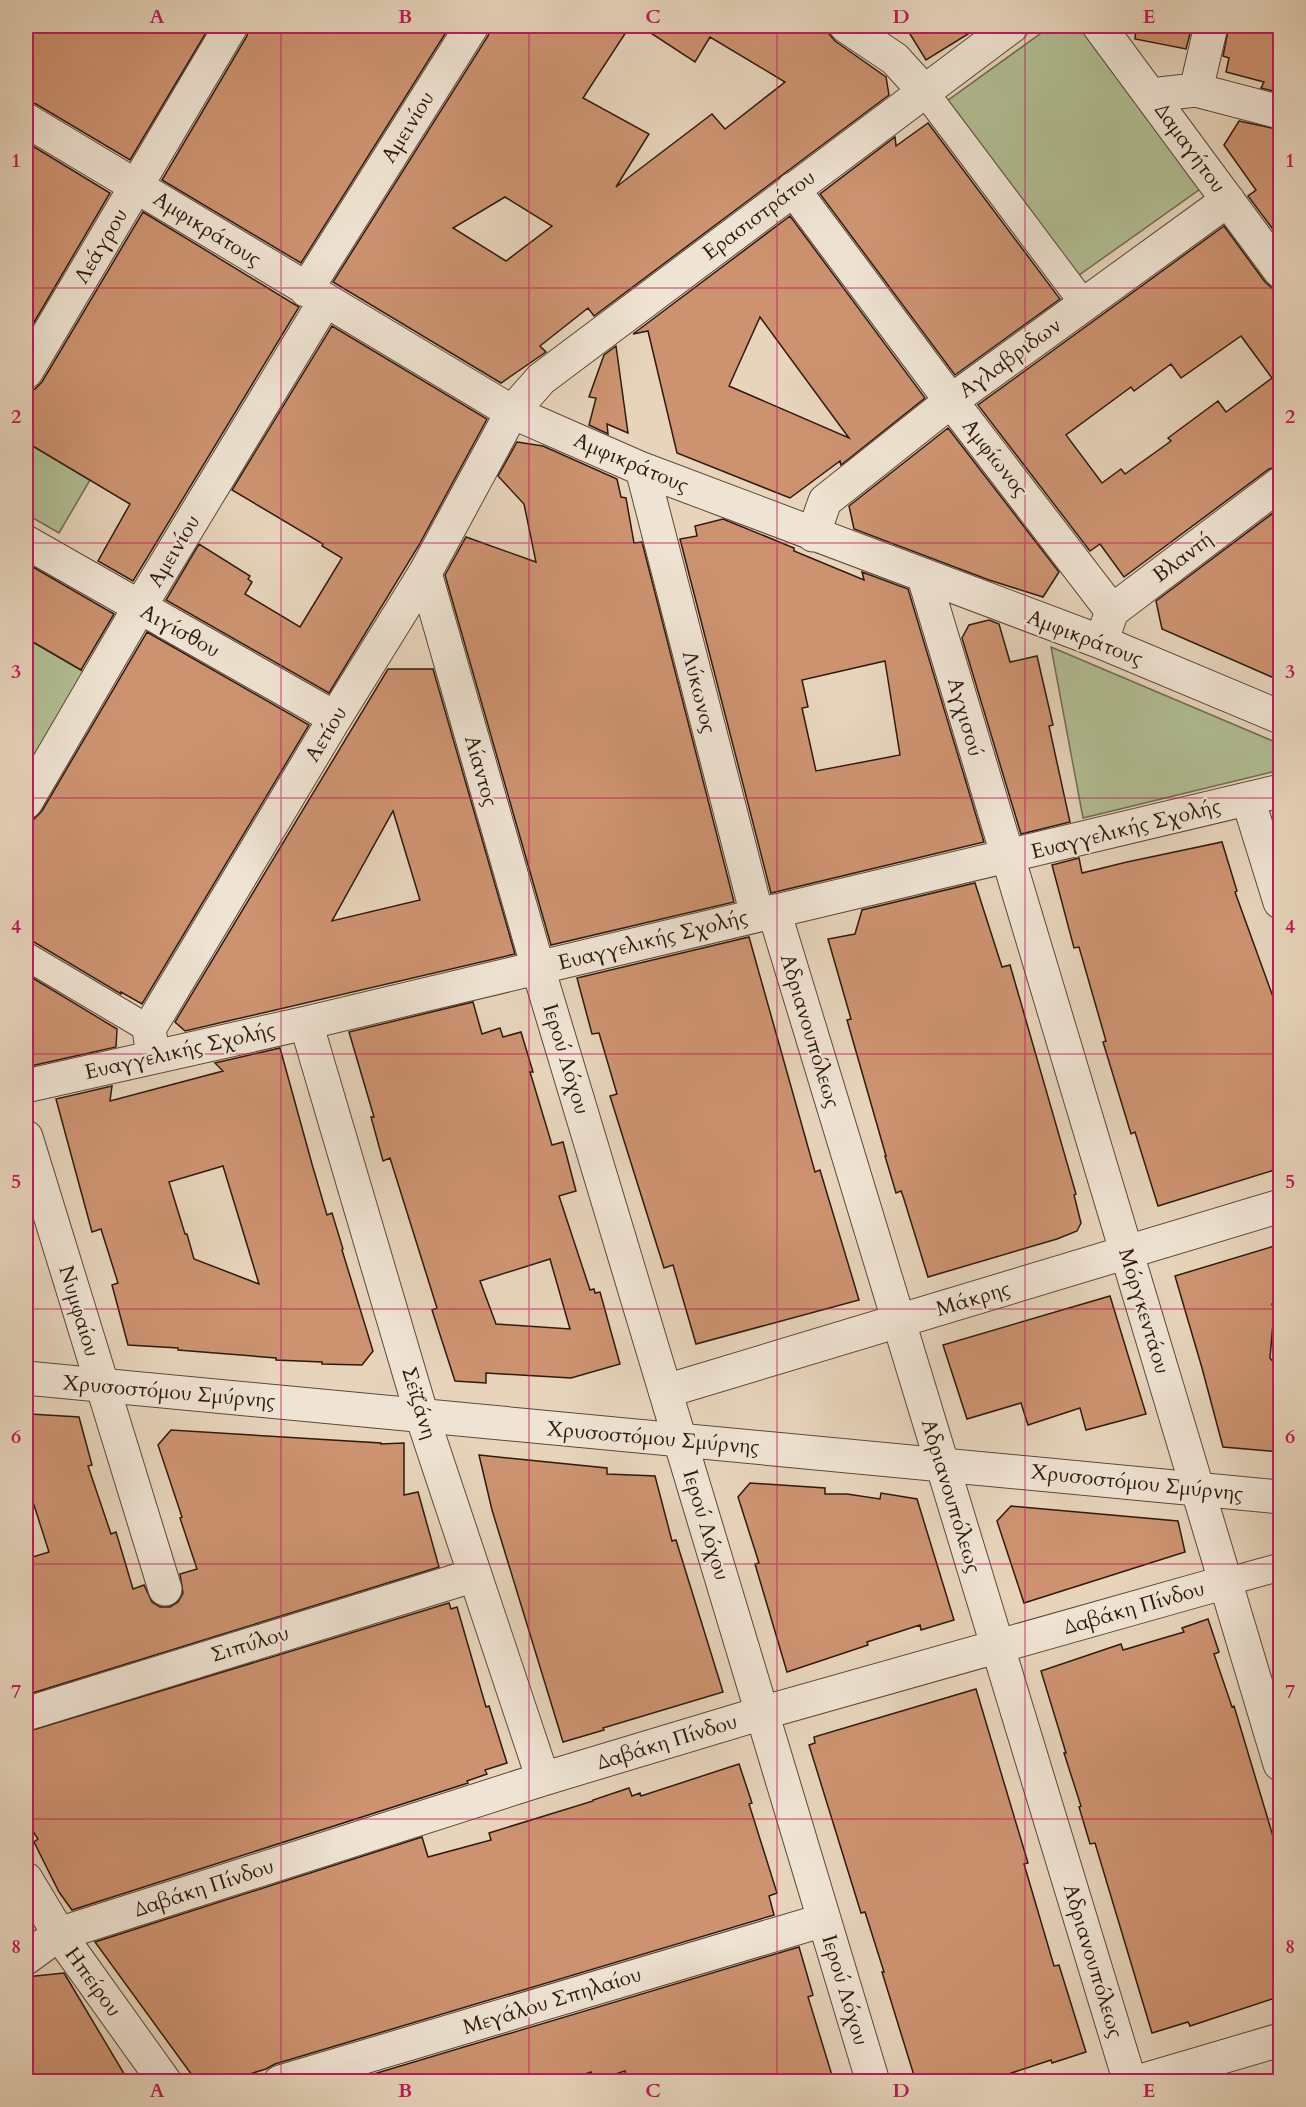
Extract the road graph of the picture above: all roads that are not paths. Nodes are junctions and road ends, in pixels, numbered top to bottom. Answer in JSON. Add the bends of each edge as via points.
{"nodes":[{"id":1,"x":231,"y":26,"type":"edge"},
{"id":2,"x":472,"y":26,"type":"edge"},
{"id":3,"x":846,"y":26,"type":"edge"},
{"id":4,"x":1012,"y":26,"type":"edge"},
{"id":5,"x":1099,"y":26,"type":"edge"},
{"id":6,"x":1211,"y":26,"type":"edge"},
{"id":7,"x":1196,"y":90,"type":"junction"},
{"id":8,"x":924,"y":91,"type":"junction"},
{"id":9,"x":1150,"y":95,"type":"junction"},
{"id":10,"x":1281,"y":112,"type":"edge"},
{"id":11,"x":26,"y":120,"type":"edge"},
{"id":12,"x":137,"y":186,"type":"junction"},
{"id":13,"x":793,"y":189,"type":"junction"},
{"id":14,"x":1228,"y":200,"type":"junction"},
{"id":15,"x":1281,"y":271,"type":"edge"},
{"id":16,"x":316,"y":296,"type":"junction"},
{"id":17,"x":1084,"y":304,"type":"junction"},
{"id":18,"x":26,"y":372,"type":"edge"},
{"id":19,"x":951,"y":401,"type":"junction"},
{"id":20,"x":512,"y":412,"type":"junction"},
{"id":21,"x":642,"y":469,"type":"junction"},
{"id":22,"x":1281,"y":484,"type":"edge"},
{"id":23,"x":813,"y":535,"type":"junction"},
{"id":24,"x":26,"y":542,"type":"edge"},
{"id":25,"x":424,"y":573,"type":"junction"},
{"id":26,"x":924,"y":577,"type":"junction"},
{"id":27,"x":139,"y":608,"type":"junction"},
{"id":28,"x":1112,"y":611,"type":"junction"},
{"id":29,"x":1101,"y":642,"type":"junction"},
{"id":30,"x":1281,"y":717,"type":"edge"},
{"id":31,"x":335,"y":718,"type":"junction"},
{"id":32,"x":1281,"y":791,"type":"edge"},
{"id":33,"x":1248,"y":799,"type":"junction"},
{"id":34,"x":26,"y":802,"type":"edge"},
{"id":35,"x":1007,"y":858,"type":"junction"},
{"id":36,"x":1281,"y":902,"type":"edge"},
{"id":37,"x":765,"y":913,"type":"junction"},
{"id":38,"x":26,"y":956,"type":"edge"},
{"id":39,"x":538,"y":968,"type":"junction"},
{"id":40,"x":306,"y":1023,"type":"junction"},
{"id":41,"x":151,"y":1043,"type":"junction"},
{"id":42,"x":26,"y":1086,"type":"edge"},
{"id":43,"x":26,"y":1137,"type":"edge"},
{"id":44,"x":1281,"y":1206,"type":"edge"},
{"id":45,"x":1126,"y":1252,"type":"junction"},
{"id":46,"x":898,"y":1321,"type":"junction"},
{"id":47,"x":26,"y":1378,"type":"edge"},
{"id":48,"x":102,"y":1386,"type":"junction"},
{"id":49,"x":666,"y":1391,"type":"junction"},
{"id":50,"x":422,"y":1416,"type":"junction"},
{"id":51,"x":680,"y":1440,"type":"junction"},
{"id":52,"x":941,"y":1464,"type":"junction"},
{"id":53,"x":1197,"y":1489,"type":"junction"},
{"id":54,"x":1281,"y":1497,"type":"edge"},
{"id":55,"x":1281,"y":1566,"type":"edge"},
{"id":56,"x":476,"y":1575,"type":"junction"},
{"id":57,"x":1226,"y":1582,"type":"junction"},
{"id":58,"x":165,"y":1589,"type":"dead end"},
{"id":59,"x":996,"y":1647,"type":"junction"},
{"id":60,"x":762,"y":1713,"type":"junction"},
{"id":61,"x":26,"y":1714,"type":"edge"},
{"id":62,"x":1281,"y":1764,"type":"edge"},
{"id":63,"x":543,"y":1779,"type":"junction"},
{"id":64,"x":26,"y":1879,"type":"edge"},
{"id":65,"x":824,"y":1920,"type":"junction"},
{"id":66,"x":59,"y":1934,"type":"junction"},
{"id":67,"x":26,"y":1958,"type":"edge"},
{"id":68,"x":1281,"y":2040,"type":"edge"},
{"id":69,"x":165,"y":2082,"type":"edge"},
{"id":70,"x":280,"y":2082,"type":"edge"},
{"id":71,"x":873,"y":2082,"type":"edge"},
{"id":72,"x":1130,"y":2082,"type":"edge"},
{"id":73,"x":1137,"y":2082,"type":"edge"}],
"edges":[{"from":1,"to":12,"type":"street","name":"Λεάγρου"},
{"from":2,"to":16,"type":"street","name":"Αμεινίου"},
{"from":3,"to":8,"type":"street","via":[[895,58]]},
{"from":4,"to":8,"type":"street","name":"Ερασιστράτου"},
{"from":5,"to":9,"type":"street","name":"Δαμαγήτου"},
{"from":6,"to":7,"type":"street"},
{"from":7,"to":9,"type":"street"},
{"from":7,"to":10,"type":"street"},
{"from":8,"to":13,"type":"street","name":"Ερασιστράτου"},
{"from":8,"to":17,"type":"street"},
{"from":9,"to":14,"type":"street","name":"Δαμαγήτου"},
{"from":11,"to":12,"type":"street","name":"Αμφικράτους"},
{"from":12,"to":16,"type":"street","name":"Αμφικράτους"},
{"from":12,"to":18,"type":"street","name":"Λεάγρου"},
{"from":13,"to":19,"type":"street","name":"Αμφίωνος"},
{"from":13,"to":20,"type":"street","name":"Ερασιστράτου","via":[[541,379]]},
{"from":14,"to":15,"type":"street","name":"Δαμαγήτου"},
{"from":14,"to":17,"type":"street","name":"Αγλαβριδων"},
{"from":16,"to":20,"type":"street","name":"Αμφικράτους"},
{"from":16,"to":27,"type":"street","name":"Αμεινίου"},
{"from":17,"to":19,"type":"street","name":"Αγλαβριδων"},
{"from":19,"to":23,"type":"street","name":"Αγλαβριδων","via":[[825,501]]},
{"from":19,"to":28,"type":"street","name":"Αμφίωνος"},
{"from":20,"to":21,"type":"street","name":"Αμφικράτους"},
{"from":20,"to":25,"type":"street","name":"Αετίου"},
{"from":21,"to":23,"type":"street","name":"Αμφικράτους"},
{"from":21,"to":37,"type":"street","name":"Λύκωνος"},
{"from":22,"to":28,"type":"street","name":"Βλαντή"},
{"from":23,"to":26,"type":"street","name":"Αμφικράτους"},
{"from":24,"to":27,"type":"street","name":"Αιγίσθου"},
{"from":25,"to":31,"type":"street","name":"Αετίου"},
{"from":25,"to":39,"type":"street","name":"Αίαντος"},
{"from":26,"to":29,"type":"street","name":"Αμφικράτους"},
{"from":26,"to":35,"type":"street","name":"Αγχισού"},
{"from":27,"to":31,"type":"street","name":"Αιγίσθου"},
{"from":27,"to":34,"type":"street","name":"Αμεινίου"},
{"from":28,"to":29,"type":"street"},
{"from":29,"to":30,"type":"street","name":"Αμφικράτους"},
{"from":31,"to":41,"type":"street","name":"Αετίου"},
{"from":32,"to":33,"type":"street","name":"Ευαγγελικής Σχολής"},
{"from":33,"to":35,"type":"street","name":"Ευαγγελικής Σχολής"},
{"from":33,"to":36,"type":"street"},
{"from":35,"to":37,"type":"street","name":"Ευαγγελικής Σχολής"},
{"from":35,"to":45,"type":"street","name":"Μόργκεντάου"},
{"from":37,"to":39,"type":"street","name":"Ευαγγελικής Σχολής"},
{"from":37,"to":46,"type":"street","name":"Αδριανουπόλεως"},
{"from":38,"to":41,"type":"street"},
{"from":39,"to":40,"type":"street","name":"Ευαγγελικής Σχολής"},
{"from":39,"to":49,"type":"street","name":"Ιερού Λόχου"},
{"from":40,"to":41,"type":"street","name":"Ευαγγελικής Σχολής"},
{"from":40,"to":50,"type":"street","name":"Σεϊζάνη"},
{"from":41,"to":42,"type":"street","name":"Ευαγγελικής Σχολής"},
{"from":43,"to":48,"type":"street","name":"Νυμφαίου"},
{"from":44,"to":45,"type":"street","name":"Μάκρης"},
{"from":45,"to":46,"type":"street","name":"Μάκρης"},
{"from":45,"to":53,"type":"street","name":"Μόργκεντάου"},
{"from":46,"to":49,"type":"street","name":"Μάκρης"},
{"from":46,"to":52,"type":"street","name":"Αδριανουπόλεως"},
{"from":47,"to":48,"type":"street","name":"Χρυσοστόμου Σμύρνης"},
{"from":48,"to":50,"type":"street","name":"Χρυσοστόμου Σμύρνης"},
{"from":48,"to":58,"type":"street","name":"Νυμφαίου"},
{"from":49,"to":51,"type":"street","name":"Ιερού Λόχου"},
{"from":50,"to":51,"type":"street","name":"Χρυσοστόμου Σμύρνης"},
{"from":50,"to":56,"type":"street","name":"Σεϊζάνη"},
{"from":51,"to":52,"type":"street","name":"Χρυσοστόμου Σμύρνης"},
{"from":51,"to":60,"type":"street","name":"Ιερού Λόχου"},
{"from":52,"to":53,"type":"street","name":"Χρυσοστόμου Σμύρνης"},
{"from":52,"to":59,"type":"street","name":"Αδριανουπόλεως"},
{"from":53,"to":54,"type":"street","name":"Χρυσοστόμου Σμύρνης"},
{"from":53,"to":57,"type":"street","name":"Μόργκεντάου"},
{"from":55,"to":57,"type":"street","name":"Δαβάκη Πίνδου"},
{"from":56,"to":61,"type":"street","name":"Σιπύλου"},
{"from":56,"to":63,"type":"street","name":"Σεϊζάνη"},
{"from":57,"to":59,"type":"street","name":"Δαβάκη Πίνδου"},
{"from":57,"to":62,"type":"street","name":"Μόργκεντάου"},
{"from":59,"to":60,"type":"street","name":"Δαβάκη Πίνδου"},
{"from":59,"to":72,"type":"street","name":"Αδριανουπόλεως"},
{"from":60,"to":63,"type":"street","name":"Δαβάκη Πίνδου"},
{"from":60,"to":65,"type":"street","name":"Ιερού Λόχου"},
{"from":63,"to":66,"type":"street","name":"Δαβάκη Πίνδου"},
{"from":64,"to":66,"type":"street","name":"Ηπείρου"},
{"from":65,"to":70,"type":"street","name":"Μεγάλου Σπηλαίου"},
{"from":65,"to":71,"type":"street","name":"Ιερού Λόχου"},
{"from":66,"to":67,"type":"street","name":"Δαβάκη Πίνδου"},
{"from":66,"to":69,"type":"street","name":"Ηπείρου"},
{"from":68,"to":73,"type":"street"}]}
